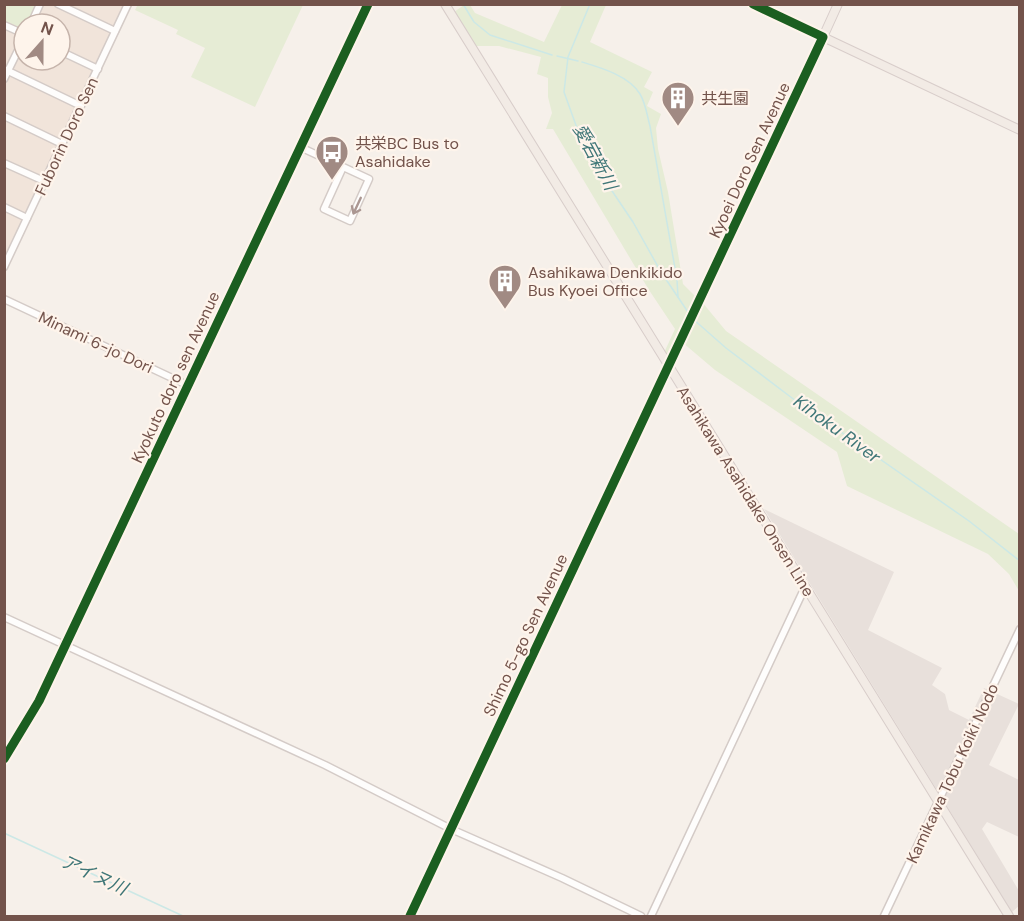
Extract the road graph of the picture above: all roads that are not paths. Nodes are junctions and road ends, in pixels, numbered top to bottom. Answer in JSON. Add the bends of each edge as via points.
{"nodes":[{"id":1,"x":58,"y":4,"type":"edge"},
{"id":2,"x":128,"y":4,"type":"edge"},
{"id":3,"x":368,"y":4,"type":"edge"},
{"id":4,"x":445,"y":4,"type":"edge"},
{"id":5,"x":753,"y":4,"type":"edge"},
{"id":6,"x":838,"y":4,"type":"edge"},
{"id":7,"x":115,"y":31,"type":"junction"},
{"id":8,"x":823,"y":38,"type":"junction"},
{"id":9,"x":72,"y":57,"type":"edge"},
{"id":10,"x":98,"y":69,"type":"junction"},
{"id":11,"x":6,"y":70,"type":"edge"},
{"id":12,"x":4,"y":79,"type":"edge"},
{"id":13,"x":81,"y":106,"type":"junction"},
{"id":14,"x":4,"y":116,"type":"edge"},
{"id":15,"x":1020,"y":130,"type":"edge"},
{"id":16,"x":62,"y":144,"type":"junction"},
{"id":17,"x":300,"y":147,"type":"junction"},
{"id":18,"x":4,"y":163,"type":"edge"},
{"id":19,"x":343,"y":168,"type":"junction"},
{"id":20,"x":44,"y":181,"type":"junction"},
{"id":21,"x":4,"y":207,"type":"edge"},
{"id":22,"x":27,"y":218,"type":"junction"},
{"id":23,"x":7,"y":254,"type":"edge"},
{"id":24,"x":4,"y":267,"type":"edge"},
{"id":25,"x":4,"y":299,"type":"edge"},
{"id":26,"x":668,"y":366,"type":"junction"},
{"id":27,"x":188,"y":386,"type":"junction"},
{"id":28,"x":806,"y":587,"type":"junction"},
{"id":29,"x":4,"y":617,"type":"edge"},
{"id":30,"x":1020,"y":629,"type":"edge"},
{"id":31,"x":66,"y":645,"type":"junction"},
{"id":32,"x":4,"y":759,"type":"edge"},
{"id":33,"x":938,"y":802,"type":"junction"},
{"id":34,"x":451,"y":829,"type":"junction"},
{"id":35,"x":410,"y":916,"type":"edge"},
{"id":36,"x":641,"y":916,"type":"edge"},
{"id":37,"x":651,"y":916,"type":"edge"},
{"id":38,"x":884,"y":916,"type":"edge"},
{"id":39,"x":1009,"y":916,"type":"edge"}],
"edges":[{"from":1,"to":7,"type":"street"},
{"from":2,"to":7,"type":"street","name":"Fuborin Doro Sen"},
{"from":3,"to":17,"type":"street","name":"Kyokuto doro sen Avenue"},
{"from":4,"to":26,"type":"main road","name":"Asahikawa Asahidake Onsen Line"},
{"from":5,"to":8,"type":"street"},
{"from":6,"to":8,"type":"main road"},
{"from":7,"to":10,"type":"street","name":"Fuborin Doro Sen"},
{"from":8,"to":15,"type":"main road"},
{"from":8,"to":26,"type":"street","name":"Kyoei Doro Sen Avenue"},
{"from":9,"to":10,"type":"street"},
{"from":10,"to":13,"type":"street","name":"Fuborin Doro Sen"},
{"from":11,"to":12,"type":"street"},
{"from":11,"to":13,"type":"street"},
{"from":13,"to":16,"type":"street","name":"Fuborin Doro Sen"},
{"from":14,"to":16,"type":"street"},
{"from":16,"to":20,"type":"street","name":"Fuborin Doro Sen"},
{"from":17,"to":19,"type":"street"},
{"from":17,"to":27,"type":"street","name":"Kyokuto doro sen Avenue"},
{"from":18,"to":20,"type":"street"},
{"from":19,"to":19,"type":"street","one_way":true,"via":[[369,179],[350,221],[324,209]]},
{"from":20,"to":22,"type":"street","name":"Fuborin Doro Sen"},
{"from":21,"to":22,"type":"street"},
{"from":22,"to":23,"type":"street","name":"Fuborin Doro Sen"},
{"from":23,"to":24,"type":"street","name":"Fuborin Doro Sen"},
{"from":25,"to":27,"type":"street","name":"Minami 6-jo Dori"},
{"from":26,"to":28,"type":"main road","name":"Asahikawa Asahidake Onsen Line"},
{"from":26,"to":34,"type":"street","name":"Shimo 5-go Sen Avenue"},
{"from":27,"to":31,"type":"street","name":"Kyokuto doro sen Avenue"},
{"from":28,"to":33,"type":"main road","name":"Asahikawa Asahidake Onsen Line"},
{"from":28,"to":37,"type":"street"},
{"from":29,"to":31,"type":"street"},
{"from":30,"to":33,"type":"street","name":"Kamikawa Tobu Koiki Nodo"},
{"from":31,"to":32,"type":"street","name":"Kyokuto doro sen Avenue","via":[[39,701]]},
{"from":31,"to":34,"type":"street","via":[[325,765]]},
{"from":33,"to":38,"type":"street","name":"Kamikawa Tobu Koiki Nodo"},
{"from":33,"to":39,"type":"main road","name":"Asahikawa Asahidake Onsen Line"},
{"from":34,"to":35,"type":"street","name":"Shimo 5-go Sen Avenue"},
{"from":34,"to":36,"type":"street"}]}
